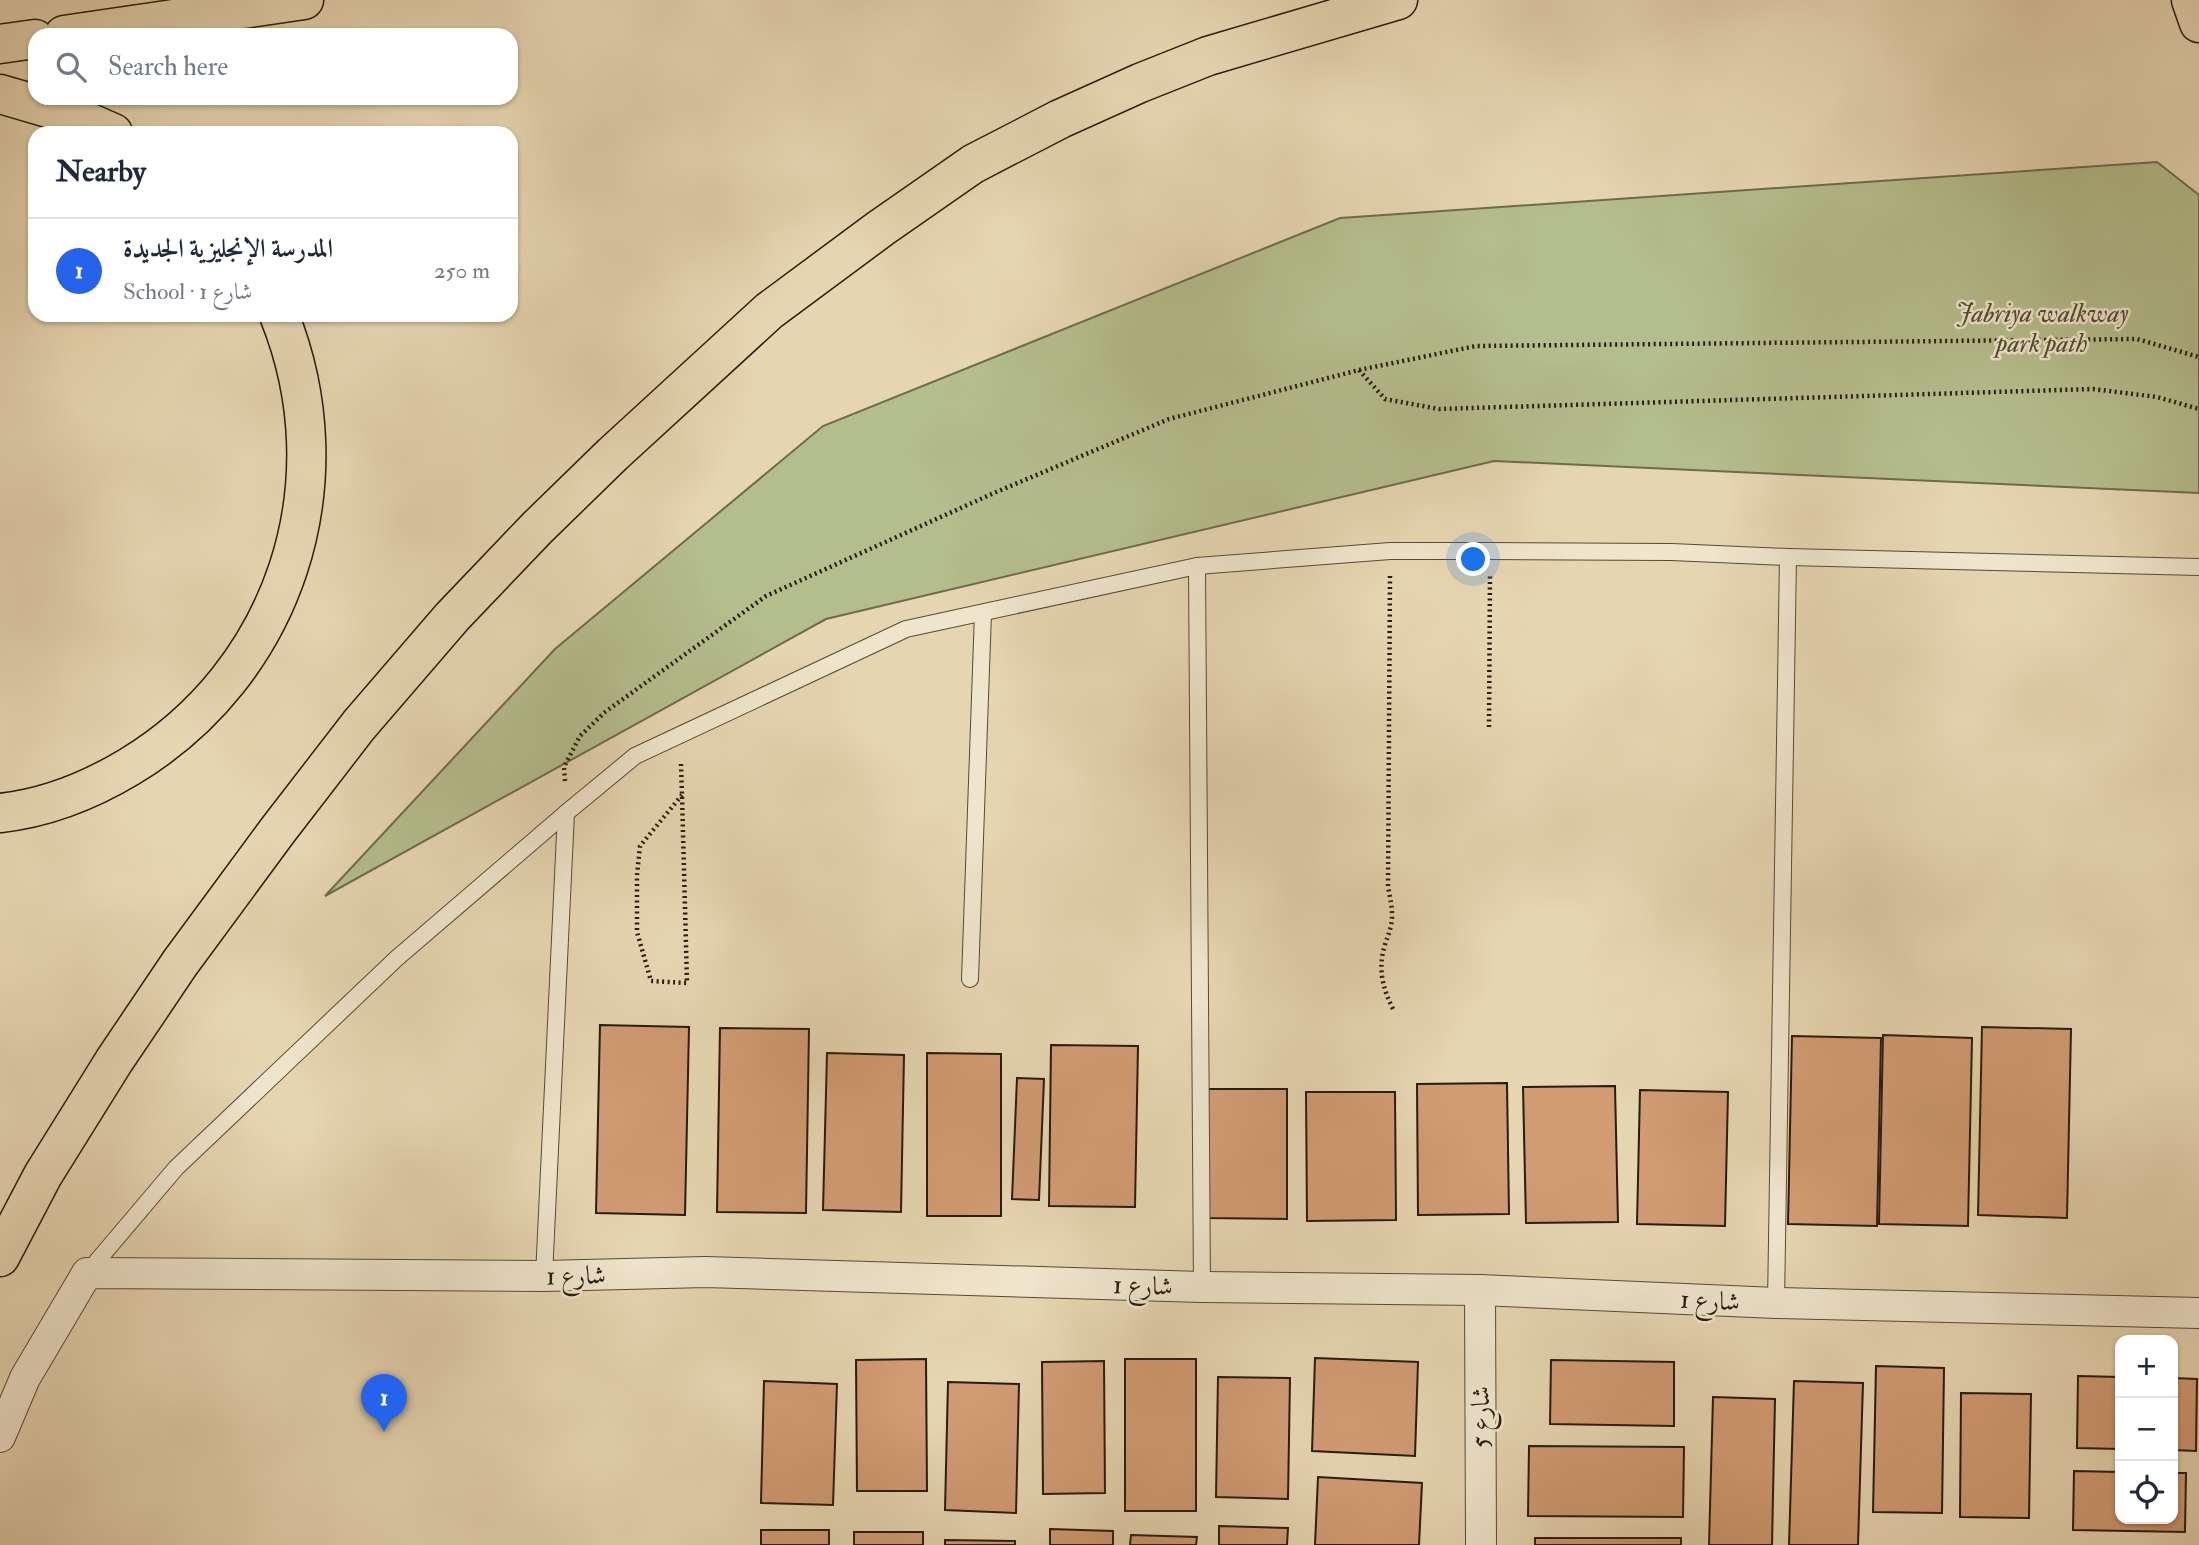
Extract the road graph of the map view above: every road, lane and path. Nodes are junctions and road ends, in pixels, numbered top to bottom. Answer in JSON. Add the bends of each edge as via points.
{"nodes":[{"id":1,"x":304,"y":0,"type":"edge"},
{"id":2,"x":1398,"y":0,"type":"edge"},
{"id":3,"x":2191,"y":0,"type":"edge"},
{"id":4,"x":2199,"y":23,"type":"edge"},
{"id":5,"x":112,"y":28,"type":"edge"},
{"id":6,"x":28,"y":40,"type":"edge"},
{"id":7,"x":0,"y":44,"type":"edge"},
{"id":8,"x":0,"y":94,"type":"edge"},
{"id":9,"x":28,"y":102,"type":"edge"},
{"id":10,"x":38,"y":105,"type":"edge"},
{"id":11,"x":97,"y":126,"type":"edge"},
{"id":12,"x":282,"y":322,"type":"edge"},
{"id":13,"x":2199,"y":357,"type":"edge"},
{"id":14,"x":1359,"y":370,"type":"junction"},
{"id":15,"x":2199,"y":409,"type":"edge"},
{"id":16,"x":1390,"y":551,"type":"junction"},
{"id":17,"x":1490,"y":551,"type":"junction"},
{"id":18,"x":1788,"y":557,"type":"junction"},
{"id":19,"x":1197,"y":566,"type":"junction"},
{"id":20,"x":2199,"y":567,"type":"edge"},
{"id":21,"x":983,"y":612,"type":"junction"},
{"id":22,"x":1489,"y":727,"type":"dead end"},
{"id":23,"x":680,"y":735,"type":"junction"},
{"id":24,"x":682,"y":795,"type":"junction"},
{"id":25,"x":0,"y":813,"type":"edge"},
{"id":26,"x":566,"y":813,"type":"junction"},
{"id":27,"x":970,"y":979,"type":"dead end"},
{"id":28,"x":1393,"y":1009,"type":"dead end"},
{"id":29,"x":0,"y":1256,"type":"edge"},
{"id":30,"x":87,"y":1273,"type":"junction"},
{"id":31,"x":544,"y":1276,"type":"junction"},
{"id":32,"x":1202,"y":1287,"type":"junction"},
{"id":33,"x":1480,"y":1290,"type":"junction"},
{"id":34,"x":1776,"y":1303,"type":"junction"},
{"id":35,"x":2199,"y":1312,"type":"edge"},
{"id":36,"x":0,"y":1437,"type":"edge"},
{"id":37,"x":1481,"y":1545,"type":"edge"}],
"edges":[{"from":1,"to":5,"type":"highway"},
{"from":2,"to":29,"type":"highway","via":[[1208,56],[1060,119],[973,164],[769,311],[537,528],[359,725],[180,964],[114,1061],[43,1175]]},
{"from":3,"to":4,"type":"highway"},
{"from":6,"to":7,"type":"highway"},
{"from":8,"to":9,"type":"highway"},
{"from":10,"to":11,"type":"highway"},
{"from":12,"to":25,"type":"highway","via":[[301,387],[307,473],[290,565],[265,627],[219,692],[143,759],[84,792]]},
{"from":13,"to":14,"type":"path","via":[[2137,339],[1476,346]]},
{"from":14,"to":15,"type":"path","via":[[1385,399],[1439,409],[2093,389],[2157,397]]},
{"from":14,"to":26,"type":"path","via":[[1168,419],[766,596],[606,712],[580,736],[564,767]]},
{"from":16,"to":17,"type":"lane"},
{"from":16,"to":19,"type":"lane"},
{"from":16,"to":28,"type":"path","via":[[1388,887],[1392,916],[1381,973]]},
{"from":17,"to":18,"type":"lane"},
{"from":17,"to":22,"type":"path"},
{"from":18,"to":20,"type":"lane"},
{"from":18,"to":34,"type":"lane"},
{"from":19,"to":21,"type":"lane"},
{"from":19,"to":32,"type":"lane"},
{"from":21,"to":23,"type":"lane","via":[[906,629]]},
{"from":21,"to":27,"type":"lane"},
{"from":23,"to":24,"type":"path"},
{"from":23,"to":26,"type":"lane","via":[[635,756]]},
{"from":24,"to":24,"type":"path","via":[[687,983],[651,981],[638,932],[640,846]]},
{"from":26,"to":30,"type":"lane","via":[[397,958],[176,1168]]},
{"from":26,"to":31,"type":"lane"},
{"from":30,"to":31,"type":"street","name":"شارع 1"},
{"from":30,"to":36,"type":"street","via":[[25,1378]]},
{"from":31,"to":32,"type":"street","name":"شارع 1","via":[[706,1272]]},
{"from":32,"to":33,"type":"street","name":"شارع 1"},
{"from":33,"to":34,"type":"street","name":"شارع 1"},
{"from":33,"to":37,"type":"street","name":"شارع 5"},
{"from":34,"to":35,"type":"street","name":"شارع 1"}]}
